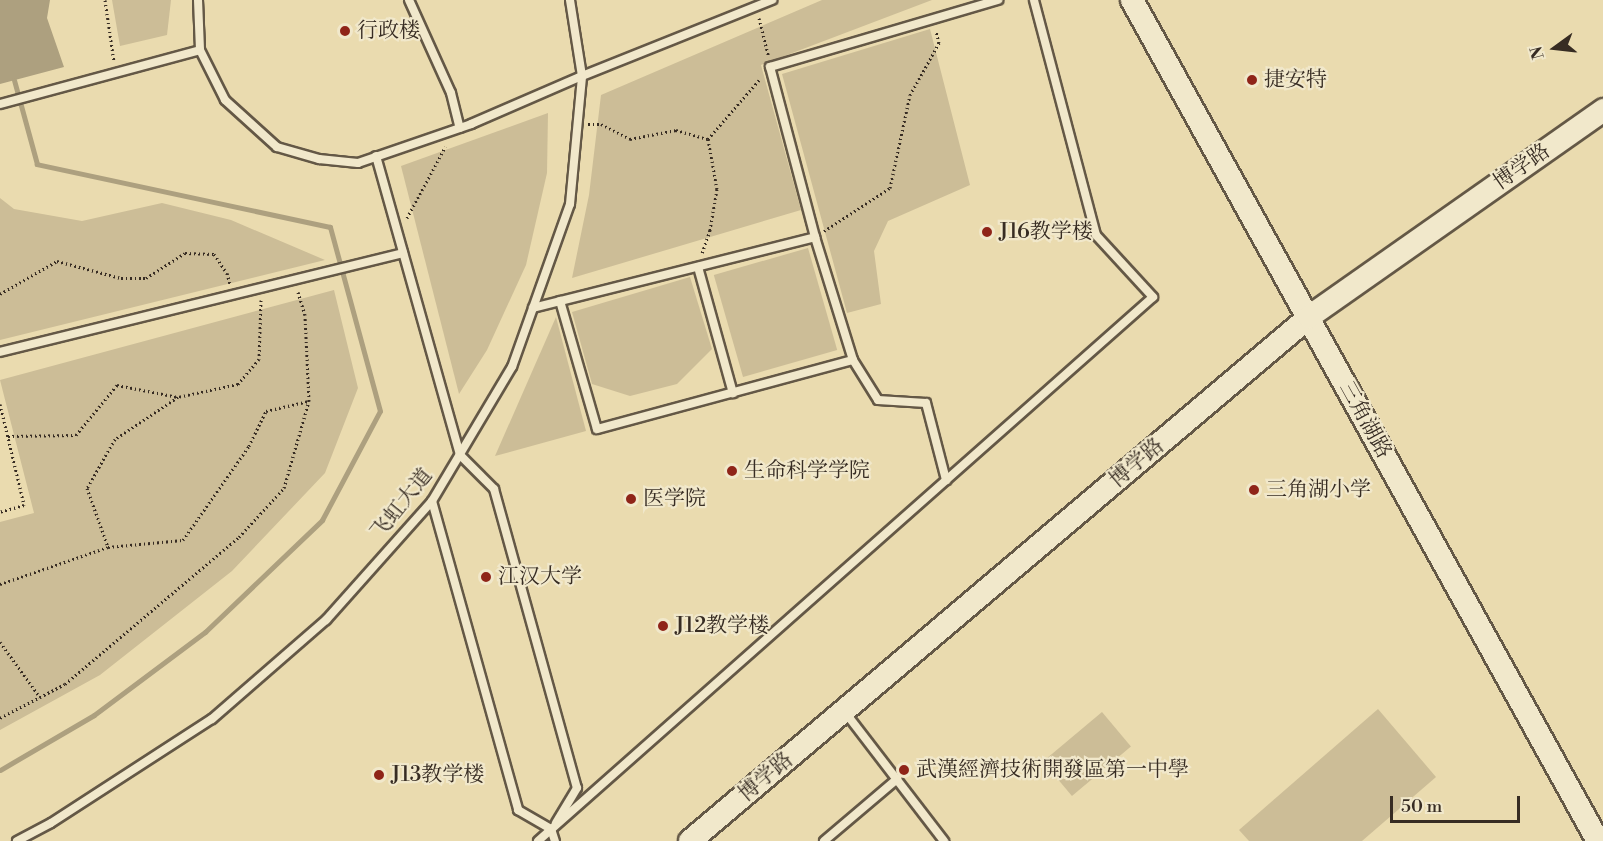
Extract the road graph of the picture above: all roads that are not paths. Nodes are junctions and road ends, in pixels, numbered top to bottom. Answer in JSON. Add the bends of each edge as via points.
{"nodes":[{"id":1,"x":198,"y":0,"type":"edge"},
{"id":2,"x":409,"y":0,"type":"edge"},
{"id":3,"x":570,"y":0,"type":"edge"},
{"id":4,"x":772,"y":0,"type":"edge"},
{"id":5,"x":998,"y":0,"type":"edge"},
{"id":6,"x":1034,"y":0,"type":"edge"},
{"id":7,"x":1132,"y":0,"type":"edge"},
{"id":8,"x":200,"y":50,"type":"junction"},
{"id":9,"x":582,"y":76,"type":"junction"},
{"id":10,"x":0,"y":104,"type":"edge"},
{"id":11,"x":1603,"y":110,"type":"edge"},
{"id":12,"x":457,"y":129,"type":"junction"},
{"id":13,"x":376,"y":156,"type":"junction"},
{"id":14,"x":815,"y":237,"type":"junction"},
{"id":15,"x":403,"y":253,"type":"junction"},
{"id":16,"x":698,"y":267,"type":"junction"},
{"id":17,"x":560,"y":301,"type":"junction"},
{"id":18,"x":533,"y":308,"type":"junction"},
{"id":19,"x":1309,"y":317,"type":"junction"},
{"id":20,"x":0,"y":352,"type":"edge"},
{"id":21,"x":853,"y":360,"type":"junction"},
{"id":22,"x":733,"y":393,"type":"junction"},
{"id":23,"x":460,"y":455,"type":"junction"},
{"id":24,"x":946,"y":480,"type":"junction"},
{"id":25,"x":432,"y":501,"type":"junction"},
{"id":26,"x":844,"y":711,"type":"junction"},
{"id":27,"x":897,"y":779,"type":"junction"},
{"id":28,"x":551,"y":829,"type":"junction"},
{"id":29,"x":17,"y":841,"type":"edge"},
{"id":30,"x":538,"y":841,"type":"edge"},
{"id":31,"x":555,"y":841,"type":"edge"},
{"id":32,"x":690,"y":841,"type":"edge"},
{"id":33,"x":824,"y":841,"type":"edge"},
{"id":34,"x":944,"y":841,"type":"edge"},
{"id":35,"x":1598,"y":841,"type":"edge"}],
"edges":[{"from":1,"to":8,"type":"lane"},
{"from":2,"to":12,"type":"lane","via":[[451,93]]},
{"from":3,"to":9,"type":"lane","name":"飞虹大道"},
{"from":4,"to":9,"type":"lane"},
{"from":5,"to":14,"type":"lane","via":[[770,67]]},
{"from":6,"to":24,"type":"lane","via":[[1096,235],[1153,297]]},
{"from":7,"to":19,"type":"street","name":"三角湖路"},
{"from":8,"to":10,"type":"lane"},
{"from":8,"to":13,"type":"lane","via":[[225,100],[277,147],[319,159],[358,163]]},
{"from":9,"to":12,"type":"lane"},
{"from":9,"to":18,"type":"lane","name":"飞虹大道","via":[[570,204]]},
{"from":11,"to":19,"type":"street","name":"博学路"},
{"from":12,"to":13,"type":"lane"},
{"from":13,"to":15,"type":"lane"},
{"from":14,"to":16,"type":"lane"},
{"from":14,"to":21,"type":"lane"},
{"from":15,"to":20,"type":"lane"},
{"from":15,"to":23,"type":"lane"},
{"from":16,"to":17,"type":"lane"},
{"from":16,"to":22,"type":"lane"},
{"from":17,"to":18,"type":"lane"},
{"from":17,"to":22,"type":"lane","via":[[597,429]]},
{"from":18,"to":23,"type":"lane","name":"飞虹大道","via":[[512,367]]},
{"from":19,"to":26,"type":"street","name":"博学路"},
{"from":19,"to":35,"type":"street","name":"三角湖路"},
{"from":21,"to":22,"type":"lane"},
{"from":21,"to":24,"type":"lane","via":[[878,400],[926,403]]},
{"from":23,"to":25,"type":"lane","name":"飞虹大道"},
{"from":23,"to":28,"type":"lane","via":[[494,489],[577,788]]},
{"from":24,"to":28,"type":"lane"},
{"from":25,"to":28,"type":"lane","via":[[518,810]]},
{"from":25,"to":29,"type":"lane","name":"飞虹大道","via":[[326,620],[212,719]]},
{"from":26,"to":27,"type":"lane"},
{"from":26,"to":32,"type":"street","name":"博学路"},
{"from":27,"to":33,"type":"lane"},
{"from":27,"to":34,"type":"lane"},
{"from":28,"to":30,"type":"lane"},
{"from":28,"to":31,"type":"lane"}]}
